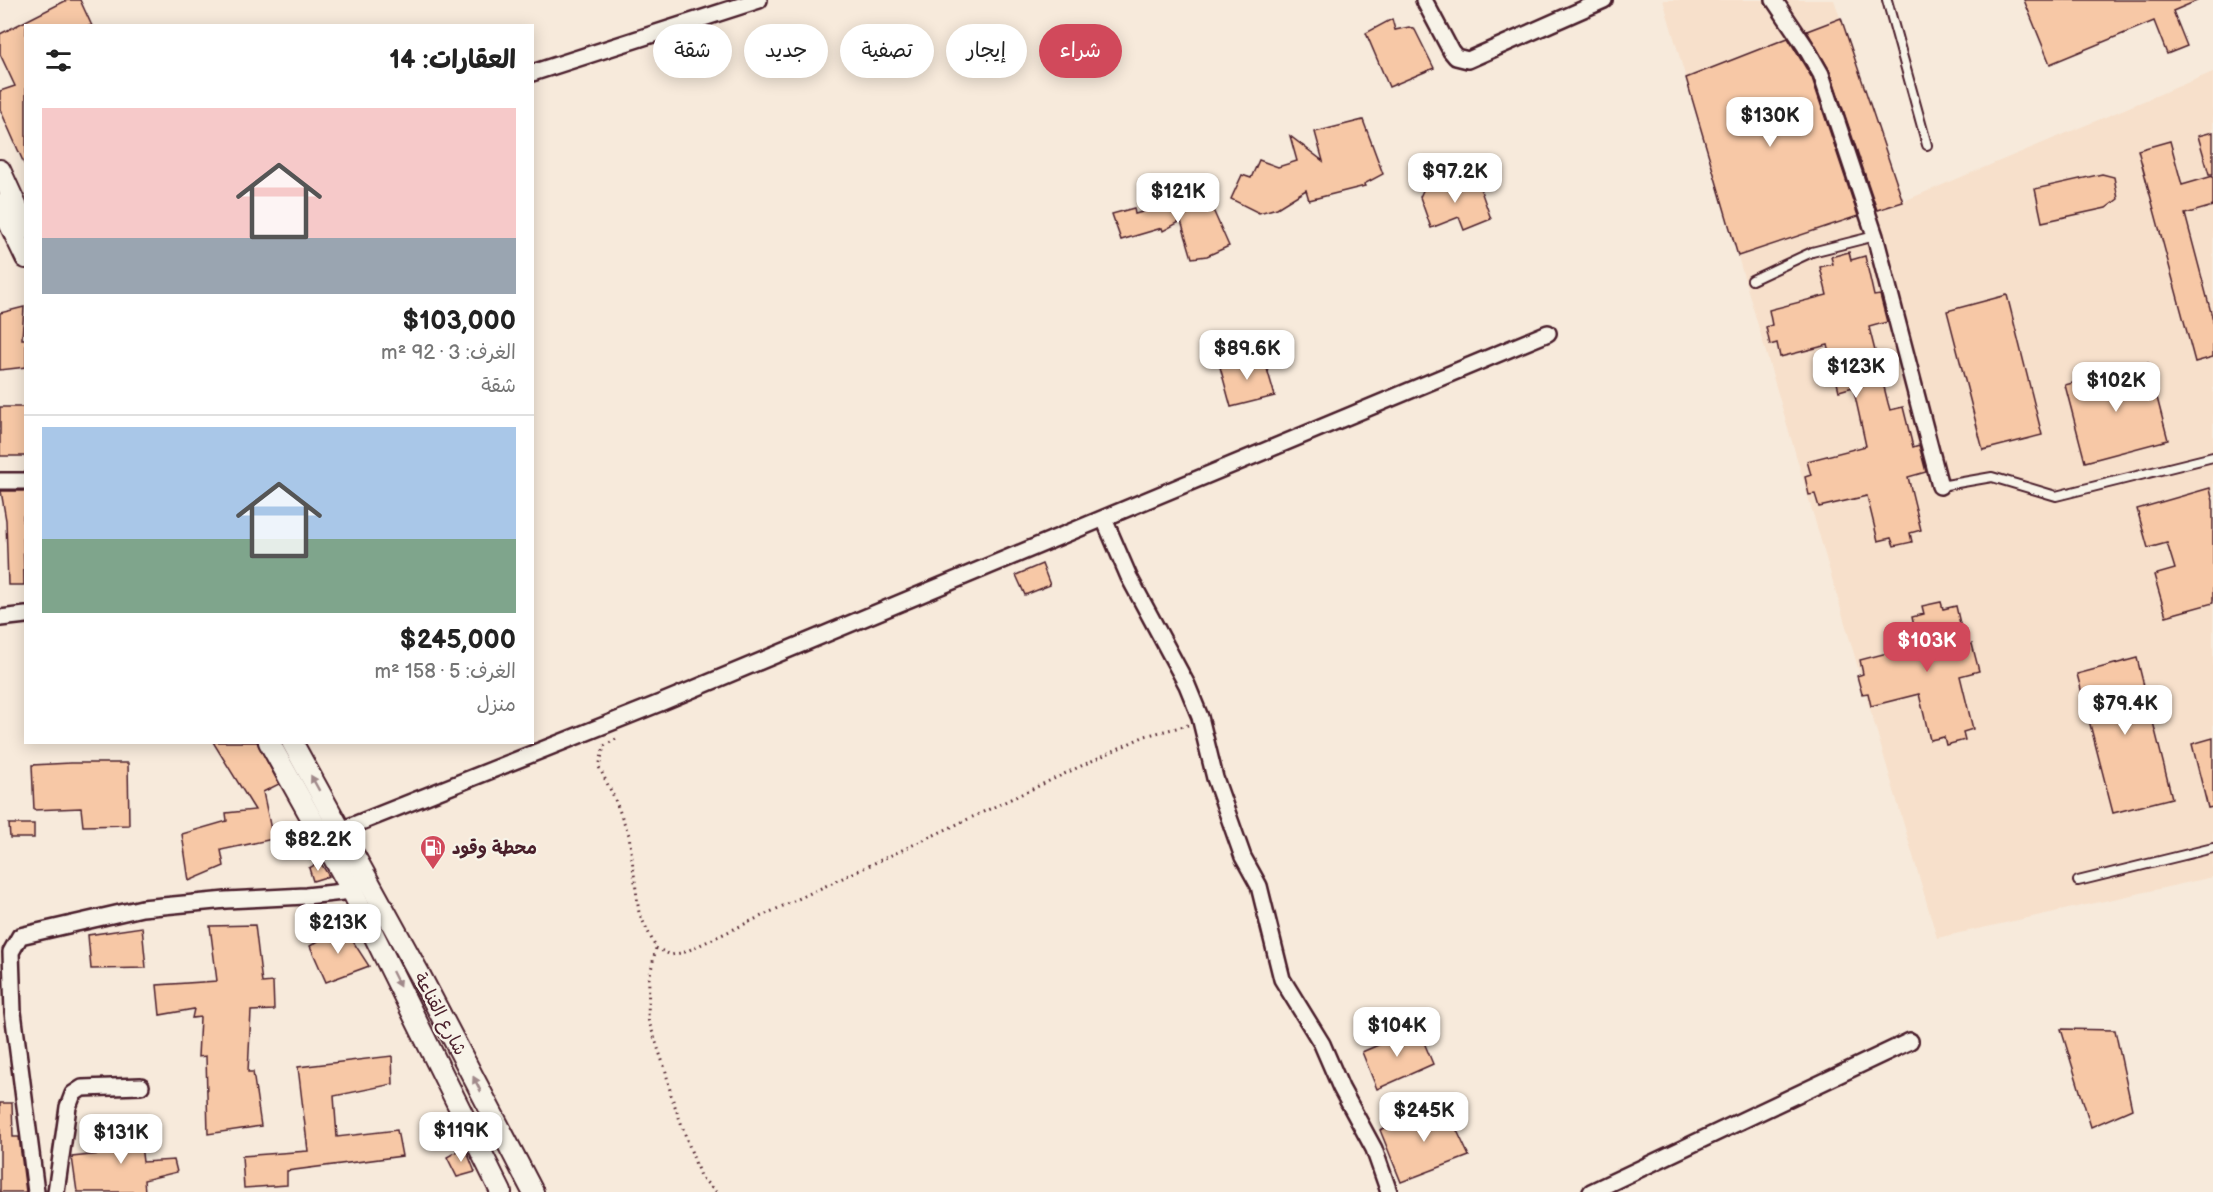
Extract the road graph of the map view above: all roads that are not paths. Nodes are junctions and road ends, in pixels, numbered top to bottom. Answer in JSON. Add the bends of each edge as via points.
{"nodes":[{"id":1,"x":759,"y":0,"type":"edge"},
{"id":2,"x":1424,"y":0,"type":"edge"},
{"id":3,"x":1604,"y":0,"type":"edge"},
{"id":4,"x":1774,"y":0,"type":"edge"},
{"id":5,"x":1887,"y":0,"type":"edge"},
{"id":6,"x":534,"y":72,"type":"edge"},
{"id":7,"x":1927,"y":145,"type":"dead end"},
{"id":8,"x":0,"y":170,"type":"edge"},
{"id":9,"x":0,"y":204,"type":"edge"},
{"id":10,"x":24,"y":223,"type":"edge"},
{"id":11,"x":1875,"y":236,"type":"junction"},
{"id":12,"x":24,"y":254,"type":"edge"},
{"id":13,"x":1752,"y":280,"type":"dead end"},
{"id":14,"x":1548,"y":333,"type":"dead end"},
{"id":15,"x":2213,"y":457,"type":"edge"},
{"id":16,"x":24,"y":481,"type":"edge"},
{"id":17,"x":0,"y":482,"type":"edge"},
{"id":18,"x":1940,"y":486,"type":"joint"},
{"id":19,"x":1104,"y":519,"type":"junction"},
{"id":20,"x":24,"y":615,"type":"edge"},
{"id":21,"x":0,"y":618,"type":"edge"},
{"id":22,"x":270,"y":744,"type":"edge"},
{"id":23,"x":293,"y":744,"type":"edge"},
{"id":24,"x":341,"y":830,"type":"junction"},
{"id":25,"x":2213,"y":848,"type":"edge"},
{"id":26,"x":2078,"y":881,"type":"dead end"},
{"id":27,"x":352,"y":891,"type":"junction"},
{"id":28,"x":1910,"y":1041,"type":"dead end"},
{"id":29,"x":141,"y":1086,"type":"dead end"},
{"id":30,"x":36,"y":1192,"type":"edge"},
{"id":31,"x":56,"y":1192,"type":"edge"},
{"id":32,"x":501,"y":1192,"type":"edge"},
{"id":33,"x":532,"y":1192,"type":"edge"},
{"id":34,"x":1389,"y":1192,"type":"edge"},
{"id":35,"x":1591,"y":1192,"type":"edge"}],
"edges":[{"from":1,"to":6,"type":"street"},
{"from":2,"to":3,"type":"street","via":[[1451,51],[1468,60]]},
{"from":4,"to":11,"type":"street","via":[[1821,74]]},
{"from":5,"to":7,"type":"lane"},
{"from":8,"to":10,"type":"street"},
{"from":9,"to":12,"type":"street"},
{"from":11,"to":13,"type":"lane","via":[[1812,252]]},
{"from":11,"to":18,"type":"street"},
{"from":14,"to":19,"type":"street"},
{"from":15,"to":18,"type":"lane","via":[[2056,496],[1992,477]]},
{"from":16,"to":17,"type":"street"},
{"from":19,"to":24,"type":"street"},
{"from":19,"to":34,"type":"street","via":[[1129,577],[1187,685],[1243,857],[1259,886],[1282,979],[1322,1044],[1374,1149]]},
{"from":20,"to":21,"type":"street"},
{"from":22,"to":27,"type":"street","name":"شارع القناعة"},
{"from":24,"to":23,"type":"street","name":"شارع القناعة","one_way":true},
{"from":33,"to":24,"type":"street","name":"شارع القناعة","one_way":true},
{"from":25,"to":26,"type":"lane"},
{"from":27,"to":30,"type":"street","via":[[142,908],[20,936],[11,952],[13,1012]]},
{"from":27,"to":32,"type":"street","name":"شارع القناعة","one_way":true},
{"from":28,"to":35,"type":"street"},
{"from":29,"to":31,"type":"street","via":[[82,1088],[73,1094]]}]}
